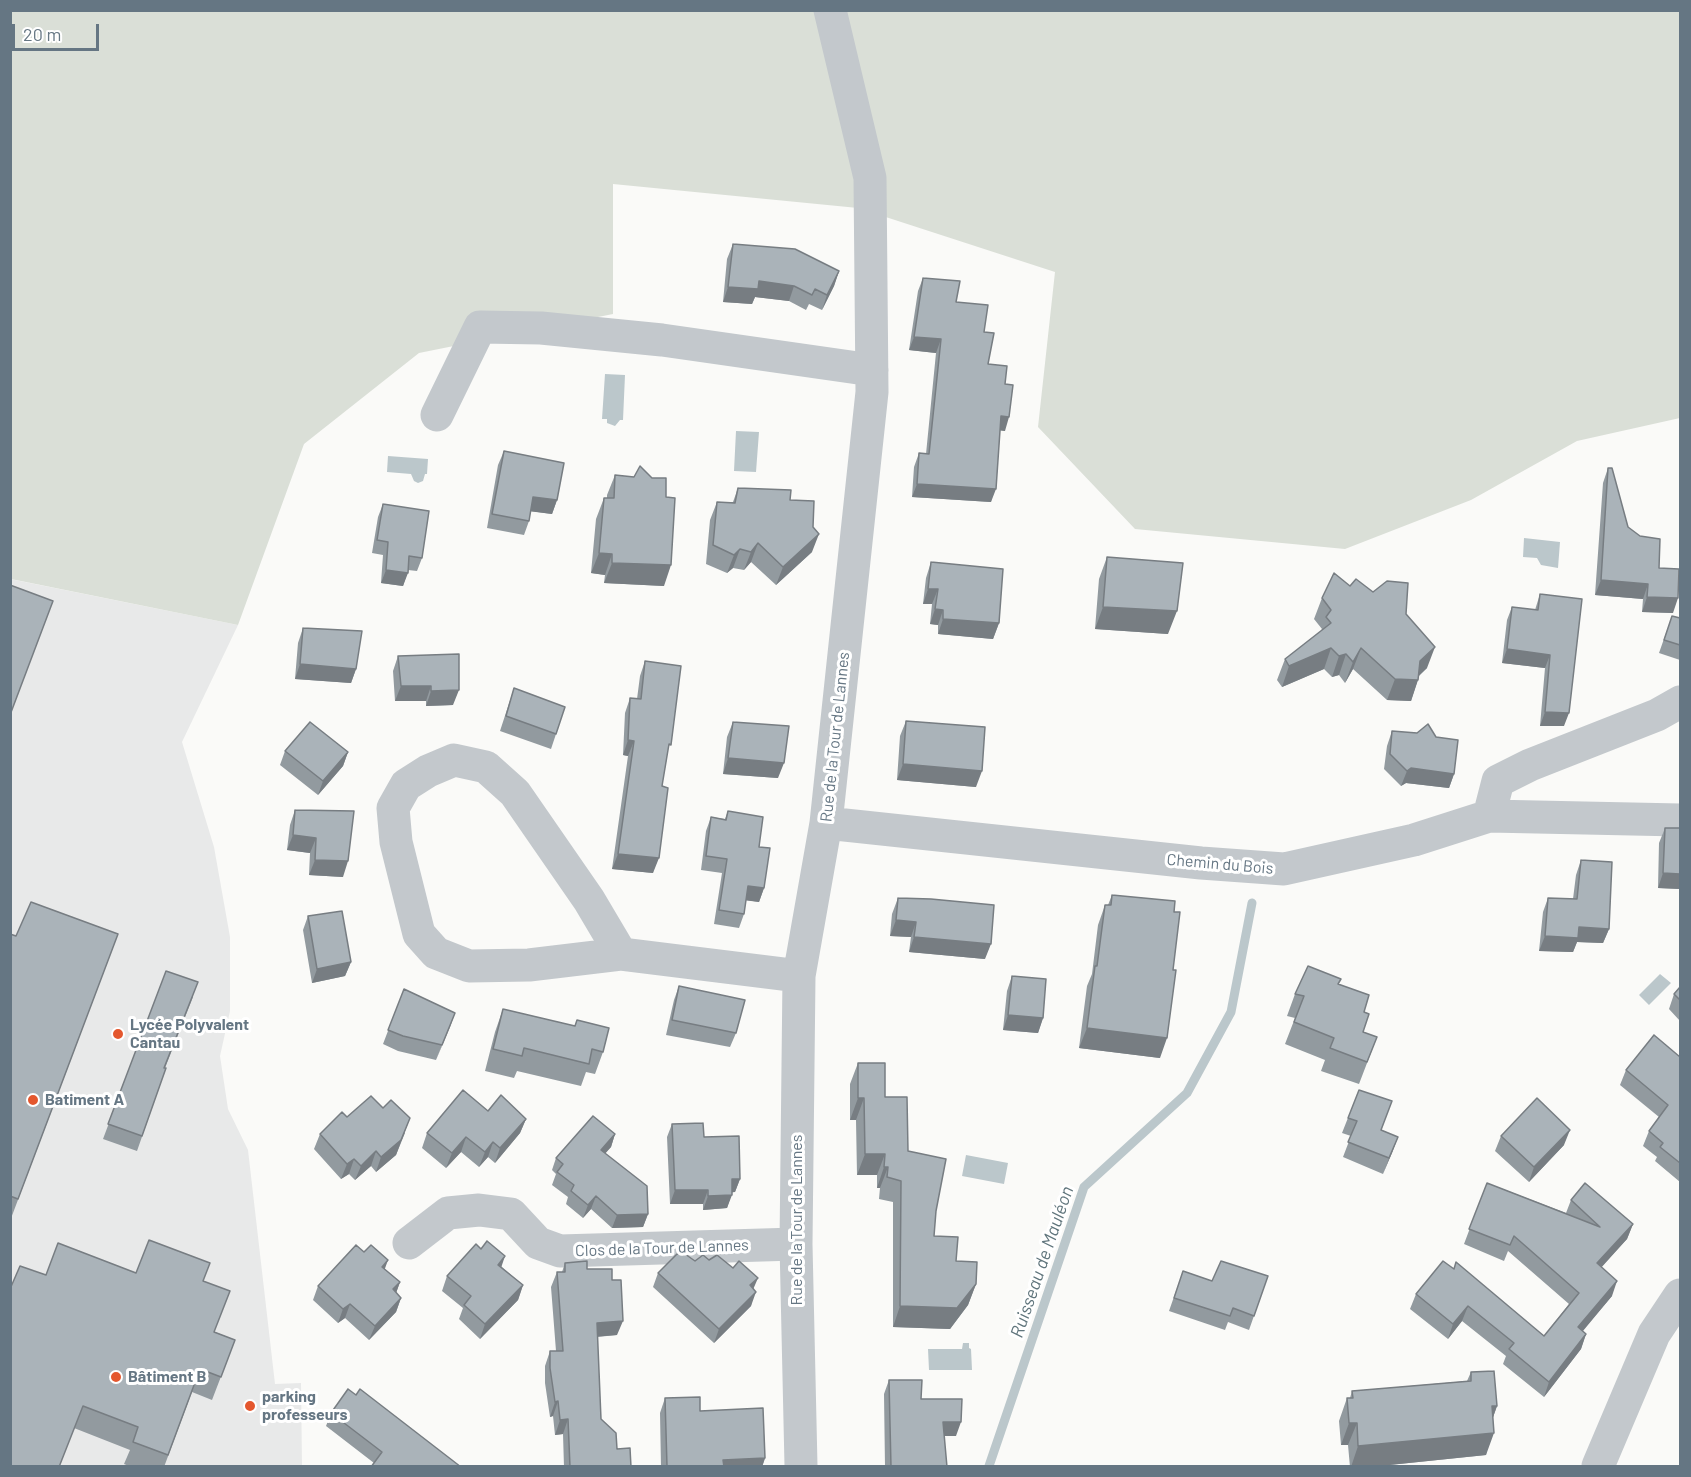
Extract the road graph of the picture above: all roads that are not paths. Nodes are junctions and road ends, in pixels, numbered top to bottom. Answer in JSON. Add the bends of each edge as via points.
{"nodes":[{"id":1,"x":830,"y":10,"type":"edge"},
{"id":2,"x":872,"y":370,"type":"junction"},
{"id":3,"x":437,"y":415,"type":"dead end"},
{"id":4,"x":1680,"y":702,"type":"edge"},
{"id":5,"x":1489,"y":816,"type":"junction"},
{"id":6,"x":1680,"y":820,"type":"edge"},
{"id":7,"x":826,"y":823,"type":"junction"},
{"id":8,"x":621,"y":954,"type":"junction"},
{"id":9,"x":799,"y":976,"type":"junction"},
{"id":10,"x":409,"y":1243,"type":"dead end"},
{"id":11,"x":796,"y":1244,"type":"junction"},
{"id":12,"x":1680,"y":1295,"type":"edge"},
{"id":13,"x":801,"y":1467,"type":"edge"},
{"id":14,"x":1598,"y":1467,"type":"edge"}],
"edges":[{"from":1,"to":2,"type":"street","name":"Rue de la Tour de Lannes","via":[[870,178]]},
{"from":2,"to":3,"type":"street","via":[[662,340],[541,328],[480,327]]},
{"from":2,"to":7,"type":"street","name":"Rue de la Tour de Lannes"},
{"from":4,"to":5,"type":"street","via":[[1498,781]]},
{"from":5,"to":6,"type":"street","name":"Chemin du Bois"},
{"from":5,"to":7,"type":"street","name":"Chemin du Bois","via":[[1414,840],[1284,869]]},
{"from":7,"to":9,"type":"street","name":"Rue de la Tour de Lannes"},
{"from":8,"to":8,"type":"street","via":[[515,793],[486,767],[454,760],[406,785],[393,808],[396,842],[419,934],[436,953],[469,966],[529,965]]},
{"from":8,"to":9,"type":"street"},
{"from":9,"to":11,"type":"street","name":"Rue de la Tour de Lannes"},
{"from":10,"to":11,"type":"street","name":"Clos de la Tour de Lannes","via":[[448,1213],[479,1210],[511,1214],[538,1243],[560,1251]]},
{"from":11,"to":13,"type":"street","name":"Rue de la Tour de Lannes"},
{"from":12,"to":14,"type":"street","via":[[1654,1334]]}]}
